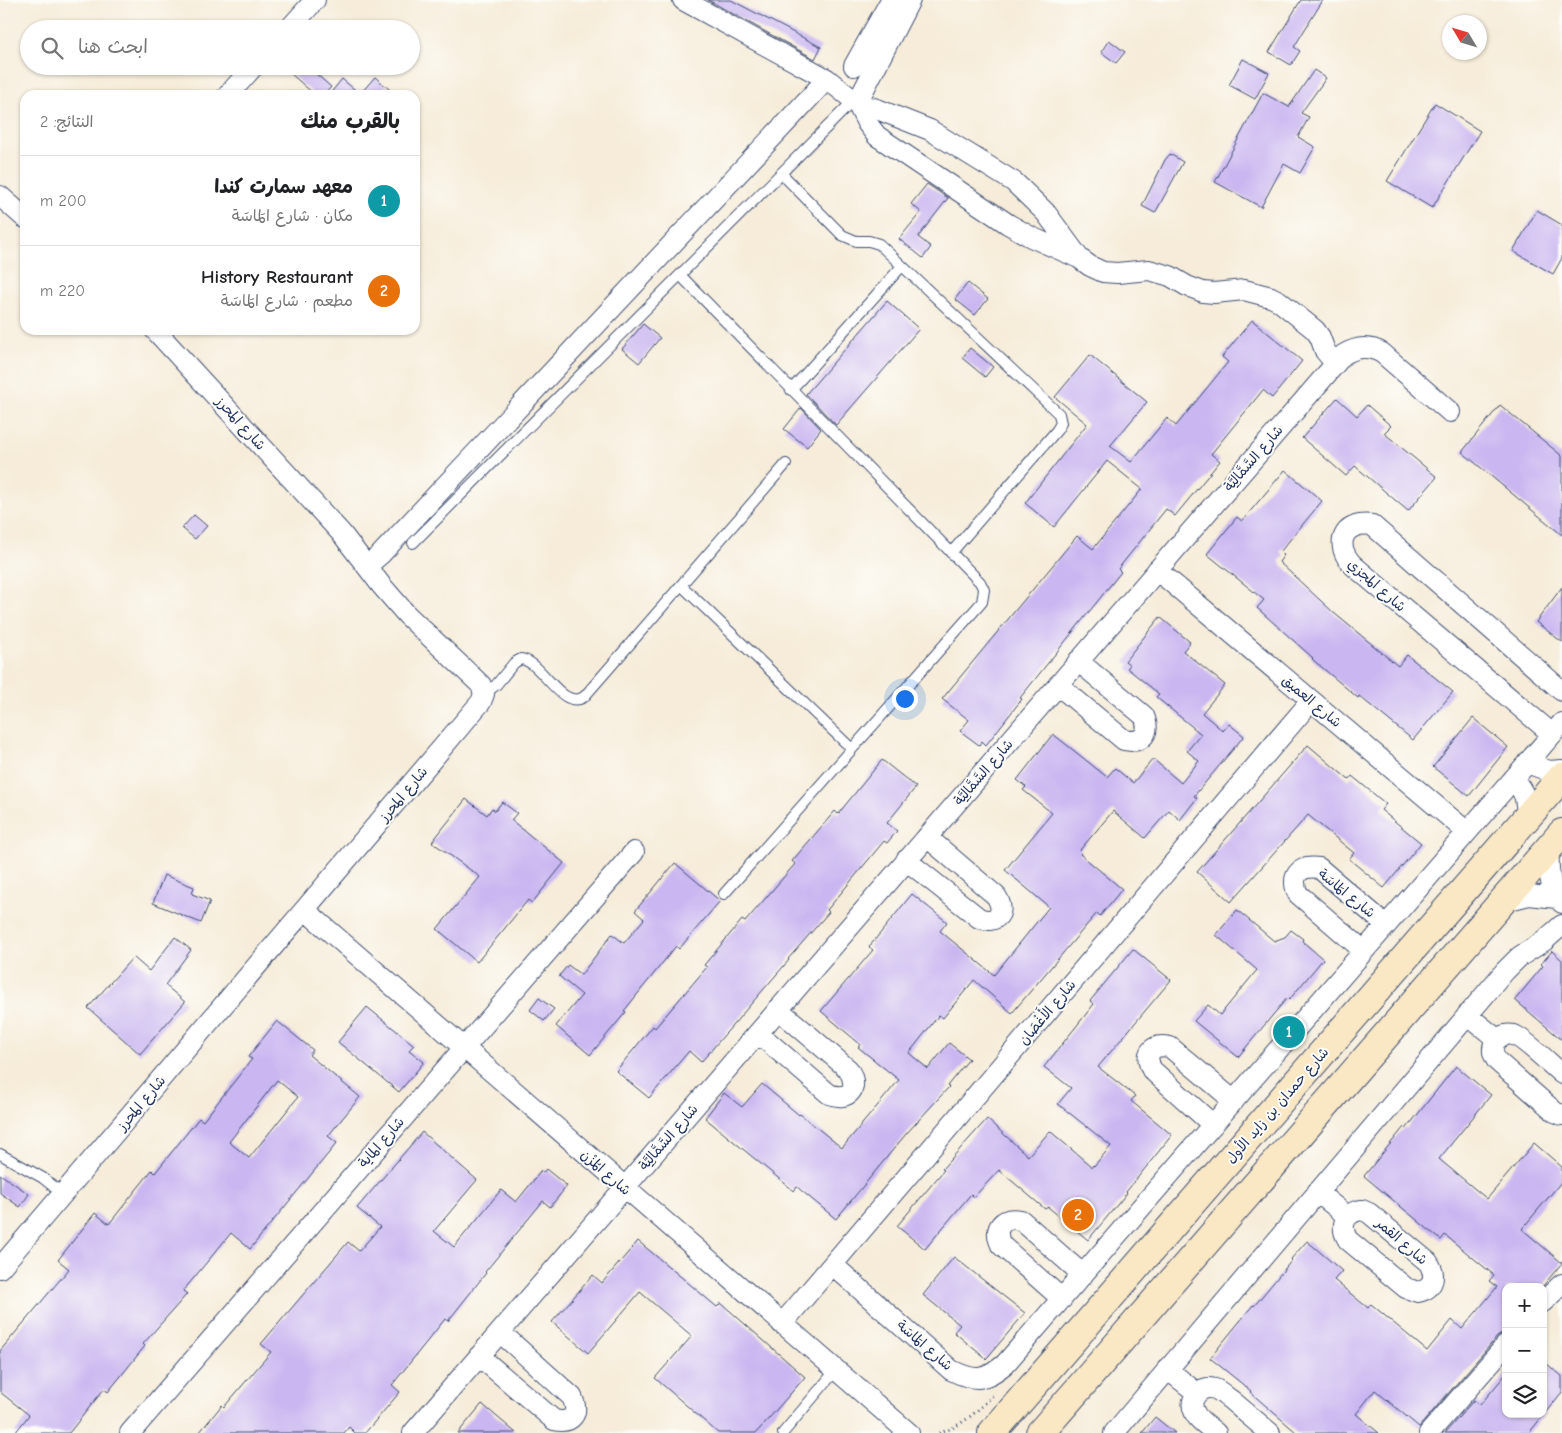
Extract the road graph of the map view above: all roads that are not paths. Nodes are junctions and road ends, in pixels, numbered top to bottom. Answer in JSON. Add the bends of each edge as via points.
{"nodes":[{"id":1,"x":315,"y":0,"type":"edge"},
{"id":2,"x":683,"y":0,"type":"edge"},
{"id":3,"x":891,"y":0,"type":"edge"},
{"id":4,"x":910,"y":0,"type":"edge"},
{"id":5,"x":297,"y":20,"type":"edge"},
{"id":6,"x":854,"y":66,"type":"dead end"},
{"id":7,"x":246,"y":75,"type":"edge"},
{"id":8,"x":827,"y":79,"type":"junction"},
{"id":9,"x":232,"y":90,"type":"edge"},
{"id":10,"x":856,"y":102,"type":"junction"},
{"id":11,"x":781,"y":174,"type":"junction"},
{"id":12,"x":0,"y":196,"type":"edge"},
{"id":13,"x":20,"y":214,"type":"edge"},
{"id":14,"x":1079,"y":258,"type":"junction"},
{"id":15,"x":902,"y":266,"type":"junction"},
{"id":16,"x":680,"y":276,"type":"junction"},
{"id":17,"x":160,"y":335,"type":"edge"},
{"id":18,"x":1336,"y":363,"type":"junction"},
{"id":19,"x":791,"y":390,"type":"junction"},
{"id":20,"x":1450,"y":412,"type":"dead end"},
{"id":21,"x":786,"y":464,"type":"dead end"},
{"id":22,"x":413,"y":543,"type":"dead end"},
{"id":23,"x":951,"y":553,"type":"junction"},
{"id":24,"x":367,"y":566,"type":"junction"},
{"id":25,"x":1156,"y":570,"type":"junction"},
{"id":26,"x":681,"y":585,"type":"junction"},
{"id":27,"x":1078,"y":661,"type":"junction"},
{"id":28,"x":1058,"y":684,"type":"junction"},
{"id":29,"x":1562,"y":691,"type":"edge"},
{"id":30,"x":484,"y":694,"type":"junction"},
{"id":31,"x":1311,"y":701,"type":"junction"},
{"id":32,"x":1557,"y":728,"type":"edge"},
{"id":33,"x":852,"y":749,"type":"junction"},
{"id":34,"x":1527,"y":763,"type":"junction"},
{"id":35,"x":1562,"y":770,"type":"edge"},
{"id":36,"x":1562,"y":777,"type":"edge"},
{"id":37,"x":1513,"y":780,"type":"junction"},
{"id":38,"x":1527,"y":817,"type":"junction"},
{"id":39,"x":1467,"y":832,"type":"junction"},
{"id":40,"x":927,"y":837,"type":"junction"},
{"id":41,"x":1556,"y":840,"type":"edge"},
{"id":42,"x":634,"y":852,"type":"dead end"},
{"id":43,"x":906,"y":860,"type":"junction"},
{"id":44,"x":724,"y":894,"type":"dead end"},
{"id":45,"x":1559,"y":900,"type":"edge"},
{"id":46,"x":1502,"y":902,"type":"junction"},
{"id":47,"x":305,"y":910,"type":"junction"},
{"id":48,"x":1386,"y":925,"type":"junction"},
{"id":49,"x":1562,"y":925,"type":"edge"},
{"id":50,"x":1364,"y":951,"type":"junction"},
{"id":51,"x":778,"y":1009,"type":"junction"},
{"id":52,"x":1468,"y":1015,"type":"junction"},
{"id":53,"x":758,"y":1033,"type":"junction"},
{"id":54,"x":1497,"y":1039,"type":"junction"},
{"id":55,"x":464,"y":1048,"type":"junction"},
{"id":56,"x":1562,"y":1074,"type":"edge"},
{"id":57,"x":1234,"y":1101,"type":"junction"},
{"id":58,"x":1562,"y":1115,"type":"edge"},
{"id":59,"x":1213,"y":1125,"type":"junction"},
{"id":60,"x":0,"y":1154,"type":"edge"},
{"id":61,"x":625,"y":1188,"type":"junction"},
{"id":62,"x":1317,"y":1192,"type":"junction"},
{"id":63,"x":63,"y":1194,"type":"junction"},
{"id":64,"x":1347,"y":1216,"type":"junction"},
{"id":65,"x":833,"y":1265,"type":"junction"},
{"id":66,"x":0,"y":1268,"type":"edge"},
{"id":67,"x":1083,"y":1275,"type":"junction"},
{"id":68,"x":1562,"y":1284,"type":"edge"},
{"id":69,"x":1547,"y":1298,"type":"edge"},
{"id":70,"x":1062,"y":1299,"type":"junction"},
{"id":71,"x":782,"y":1324,"type":"junction"},
{"id":72,"x":500,"y":1332,"type":"junction"},
{"id":73,"x":1502,"y":1350,"type":"edge"},
{"id":74,"x":480,"y":1356,"type":"junction"},
{"id":75,"x":1167,"y":1369,"type":"junction"},
{"id":76,"x":836,"y":1370,"type":"junction"},
{"id":77,"x":1197,"y":1393,"type":"junction"},
{"id":78,"x":130,"y":1433,"type":"edge"},
{"id":79,"x":413,"y":1433,"type":"edge"},
{"id":80,"x":783,"y":1433,"type":"edge"},
{"id":81,"x":908,"y":1433,"type":"edge"},
{"id":82,"x":992,"y":1433,"type":"edge"},
{"id":83,"x":1040,"y":1433,"type":"edge"},
{"id":84,"x":1114,"y":1433,"type":"edge"},
{"id":85,"x":1216,"y":1433,"type":"edge"},
{"id":86,"x":1270,"y":1433,"type":"edge"},
{"id":87,"x":1429,"y":1433,"type":"edge"}],
"edges":[{"from":1,"to":5,"type":"street"},
{"from":2,"to":8,"type":"street"},
{"from":3,"to":6,"type":"street"},
{"from":4,"to":10,"type":"street"},
{"from":7,"to":9,"type":"street"},
{"from":8,"to":10,"type":"street"},
{"from":8,"to":24,"type":"street"},
{"from":10,"to":11,"type":"lane"},
{"from":10,"to":14,"type":"street","via":[[870,129],[884,142],[1008,224]]},
{"from":10,"to":14,"type":"street","via":[[930,130],[1014,182],[1046,213]]},
{"from":11,"to":15,"type":"lane","via":[[842,235],[856,241],[879,244]]},
{"from":11,"to":16,"type":"lane"},
{"from":12,"to":13,"type":"street"},
{"from":14,"to":18,"type":"street","via":[[1103,272],[1159,272],[1203,292],[1244,290],[1271,297],[1315,330],[1324,351]]},
{"from":15,"to":19,"type":"lane"},
{"from":15,"to":23,"type":"lane","via":[[1061,418],[1058,430]]},
{"from":16,"to":19,"type":"lane"},
{"from":16,"to":22,"type":"lane"},
{"from":17,"to":24,"type":"street","name":"شارع المحرز","via":[[342,534]]},
{"from":18,"to":20,"type":"street","name":"شارع السَّمَّالِيَّة","via":[[1352,350],[1373,348]]},
{"from":18,"to":25,"type":"street","name":"شارع السَّمَّالِيَّة"},
{"from":19,"to":23,"type":"lane"},
{"from":21,"to":26,"type":"lane"},
{"from":23,"to":33,"type":"lane","via":[[983,586],[984,598]]},
{"from":24,"to":30,"type":"street","name":"شارع المحرز","via":[[407,615],[481,686]]},
{"from":25,"to":27,"type":"street","name":"شارع السَّمَّالِيَّة"},
{"from":25,"to":31,"type":"street","name":"شارع العميق"},
{"from":26,"to":30,"type":"lane","via":[[581,699],[566,697],[530,662],[521,659]]},
{"from":26,"to":33,"type":"lane"},
{"from":27,"to":28,"type":"street","name":"شارع السَّمَّالِيَّة"},
{"from":27,"to":28,"type":"street","via":[[1144,716],[1146,732],[1141,739],[1124,740]]},
{"from":28,"to":40,"type":"street","name":"شارع السَّمَّالِيَّة"},
{"from":29,"to":32,"type":"street","name":"شارع المجزي","via":[[1372,525],[1361,524],[1351,528],[1344,537],[1342,548],[1354,566]]},
{"from":30,"to":47,"type":"street","name":"شارع المحرز","via":[[481,702]]},
{"from":31,"to":39,"type":"street","name":"شارع العميق"},
{"from":31,"to":65,"type":"street","name":"شارع الأَغْصَان"},
{"from":32,"to":34,"type":"street","name":"شارع المَاسَة"},
{"from":33,"to":44,"type":"lane"},
{"from":34,"to":35,"type":"street","via":[[1549,771]]},
{"from":34,"to":37,"type":"street","name":"شارع المَاسَة"},
{"from":36,"to":38,"type":"main road","name":"شارع حمدان بن زايد الأول"},
{"from":37,"to":38,"type":"street","via":[[1526,797]]},
{"from":37,"to":39,"type":"street","name":"شارع المَاسَة"},
{"from":38,"to":82,"type":"main road","name":"شارع حمدان بن زايد الأول"},
{"from":39,"to":48,"type":"street","name":"شارع المَاسَة"},
{"from":40,"to":43,"type":"street","name":"شارع السَّمَّالِيَّة"},
{"from":40,"to":43,"type":"street","via":[[996,896],[1001,903],[1001,912],[995,919],[979,918]]},
{"from":41,"to":45,"type":"street","via":[[1549,873]]},
{"from":41,"to":46,"type":"main road"},
{"from":42,"to":55,"type":"street","name":"شارع الماية"},
{"from":43,"to":51,"type":"street","name":"شارع السَّمَّالِيَّة"},
{"from":45,"to":46,"type":"street","via":[[1529,895]]},
{"from":46,"to":83,"type":"main road"},
{"from":47,"to":55,"type":"street","name":"شارع المُزْن"},
{"from":47,"to":63,"type":"street","name":"شارع المحرز"},
{"from":48,"to":50,"type":"street","name":"شارع المَاسَة"},
{"from":48,"to":50,"type":"street","name":"شارع المَاسَة","via":[[1319,868],[1310,866],[1301,870],[1294,886],[1298,894]]},
{"from":49,"to":52,"type":"street","via":[[1508,967]]},
{"from":50,"to":57,"type":"street","name":"شارع المَاسَة"},
{"from":51,"to":53,"type":"street","name":"شارع السَّمَّالِيَّة"},
{"from":51,"to":53,"type":"street","via":[[848,1069],[854,1078],[854,1087],[846,1096],[838,1098],[829,1094]]},
{"from":52,"to":54,"type":"street"},
{"from":52,"to":62,"type":"street"},
{"from":53,"to":61,"type":"street","name":"شارع السَّمَّالِيَّة"},
{"from":54,"to":56,"type":"street","via":[[1504,1035],[1515,1036]]},
{"from":54,"to":58,"type":"street","via":[[1493,1051],[1497,1061]]},
{"from":55,"to":61,"type":"street","name":"شارع المُزْن"},
{"from":55,"to":78,"type":"street","name":"شارع الماية"},
{"from":57,"to":59,"type":"street","name":"شارع المَاسَة"},
{"from":57,"to":59,"type":"street","via":[[1170,1047],[1162,1045],[1148,1054],[1152,1070]]},
{"from":59,"to":67,"type":"street","name":"شارع المَاسَة"},
{"from":60,"to":63,"type":"lane","via":[[43,1178]]},
{"from":61,"to":71,"type":"street","name":"شارع المُزْن"},
{"from":61,"to":72,"type":"street","name":"شارع السَّمَّالِيَّة"},
{"from":62,"to":64,"type":"street"},
{"from":62,"to":75,"type":"street"},
{"from":63,"to":66,"type":"street","name":"شارع المحرز"},
{"from":64,"to":64,"type":"street","name":"شارع القمر","via":[[1343,1229],[1348,1240],[1406,1288],[1418,1292],[1429,1287],[1434,1272],[1428,1262],[1369,1212],[1357,1211]]},
{"from":65,"to":70,"type":"street","name":"شارع المَاسَة","via":[[951,1370],[966,1377],[994,1374]]},
{"from":65,"to":71,"type":"street","name":"شارع الأَغْصَان"},
{"from":67,"to":70,"type":"street","name":"شارع المَاسَة"},
{"from":67,"to":70,"type":"street","via":[[1021,1220],[1012,1218],[1004,1221],[998,1228],[997,1237],[1001,1245]]},
{"from":68,"to":69,"type":"street"},
{"from":71,"to":76,"type":"street","name":"شارع المُزْن"},
{"from":72,"to":74,"type":"street","name":"شارع السَّمَّالِيَّة"},
{"from":72,"to":74,"type":"street","via":[[572,1398],[576,1405],[570,1420],[554,1420]]},
{"from":73,"to":87,"type":"street"},
{"from":74,"to":79,"type":"street","name":"شارع السَّمَّالِيَّة"},
{"from":75,"to":77,"type":"street"},
{"from":75,"to":84,"type":"street"},
{"from":76,"to":80,"type":"lane"},
{"from":76,"to":81,"type":"street","name":"شارع المُزْن"},
{"from":77,"to":85,"type":"street","via":[[1193,1399],[1194,1412]]},
{"from":77,"to":86,"type":"street","via":[[1202,1389],[1215,1389]]}]}
